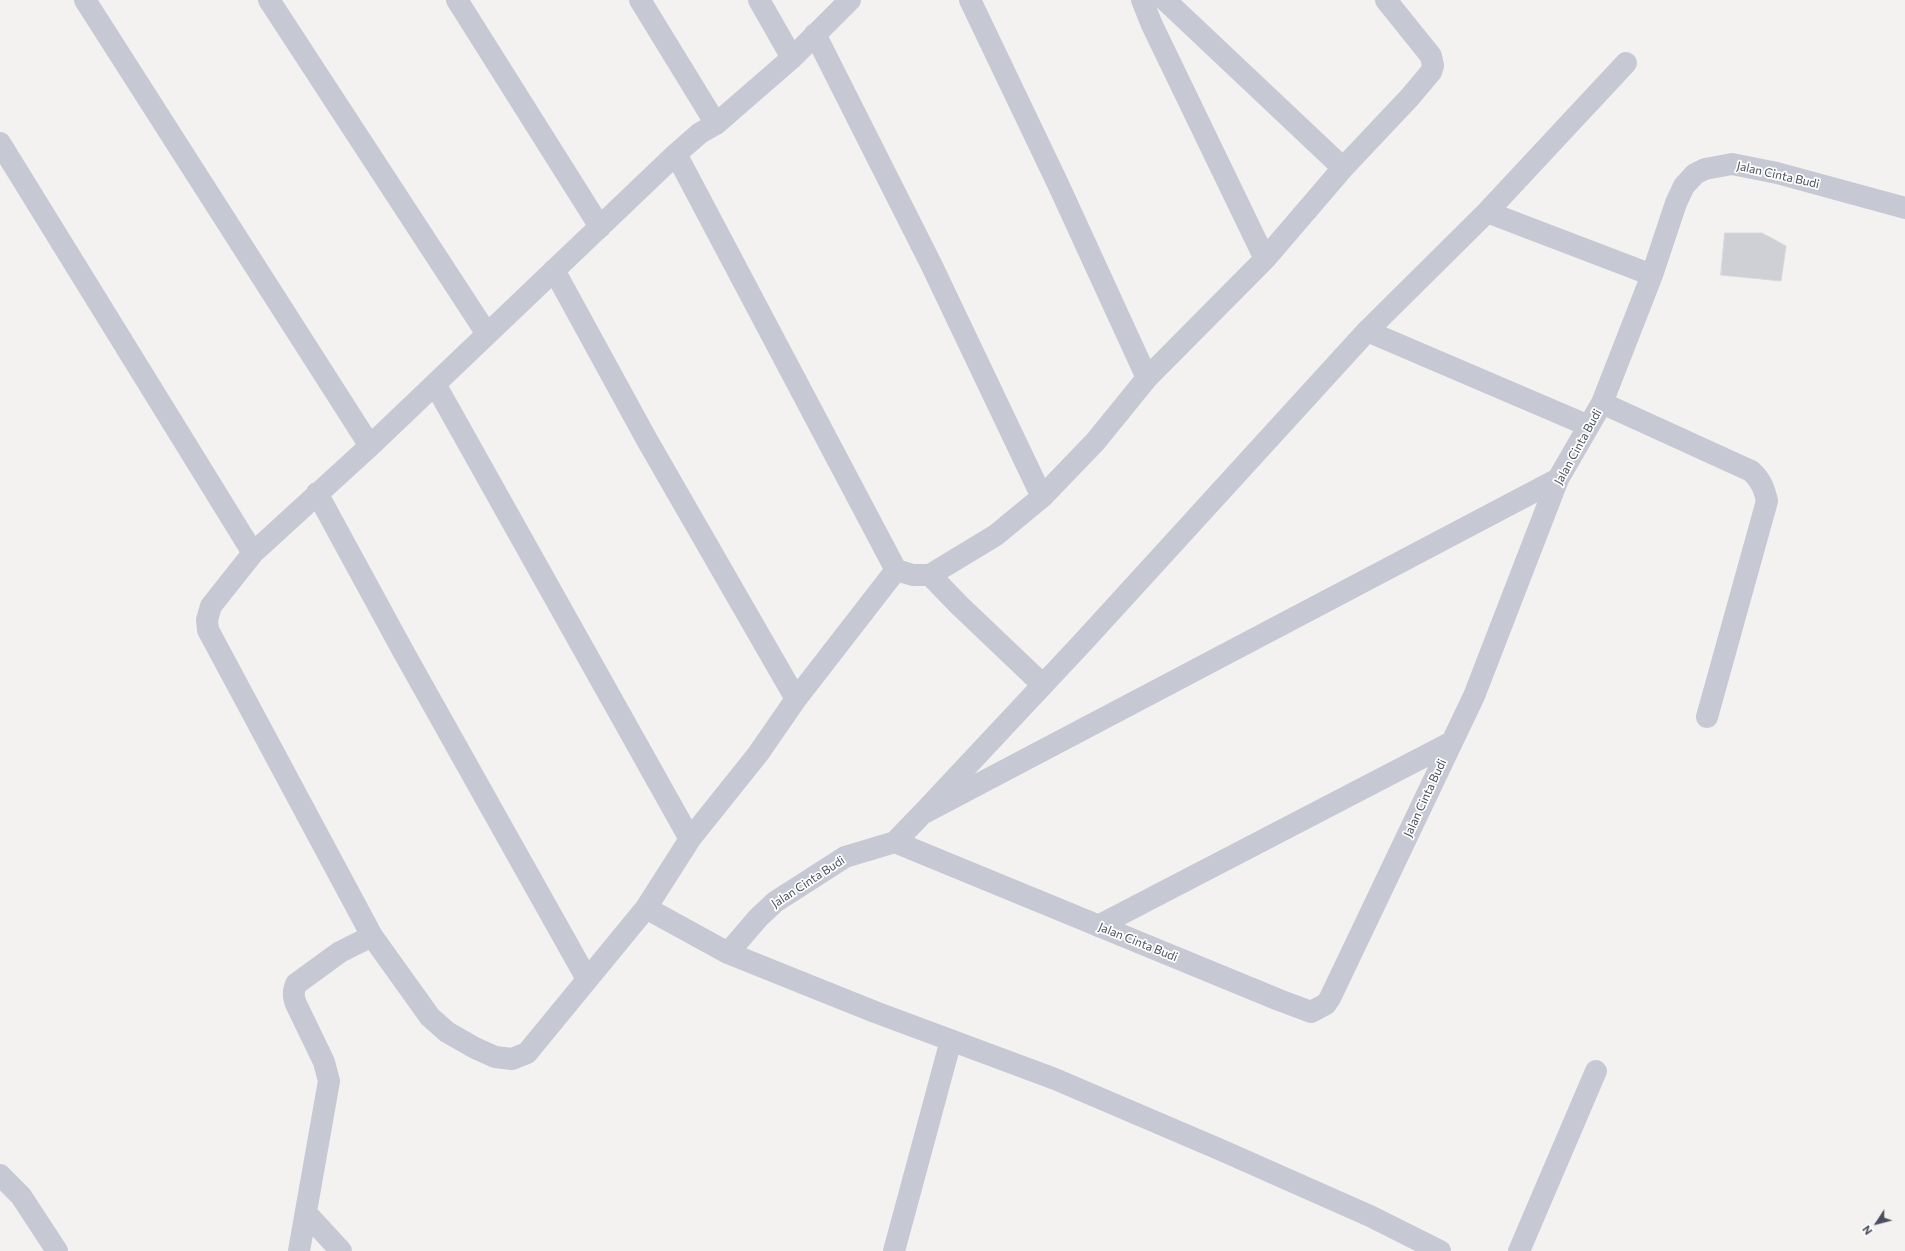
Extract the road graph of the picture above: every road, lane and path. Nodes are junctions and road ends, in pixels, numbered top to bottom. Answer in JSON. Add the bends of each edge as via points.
{"nodes":[{"id":1,"x":85,"y":0,"type":"edge"},
{"id":2,"x":269,"y":0,"type":"edge"},
{"id":3,"x":457,"y":0,"type":"edge"},
{"id":4,"x":640,"y":0,"type":"edge"},
{"id":5,"x":759,"y":0,"type":"edge"},
{"id":6,"x":850,"y":0,"type":"edge"},
{"id":7,"x":970,"y":0,"type":"edge"},
{"id":8,"x":1142,"y":0,"type":"edge"},
{"id":9,"x":1166,"y":0,"type":"edge"},
{"id":10,"x":1386,"y":0,"type":"edge"},
{"id":11,"x":815,"y":34,"type":"junction"},
{"id":12,"x":792,"y":58,"type":"junction"},
{"id":13,"x":1626,"y":63,"type":"dead end"},
{"id":14,"x":716,"y":124,"type":"junction"},
{"id":15,"x":0,"y":144,"type":"edge"},
{"id":16,"x":676,"y":154,"type":"junction"},
{"id":17,"x":1343,"y":168,"type":"junction"},
{"id":18,"x":1905,"y":208,"type":"edge"},
{"id":19,"x":1487,"y":212,"type":"junction"},
{"id":20,"x":600,"y":227,"type":"junction"},
{"id":21,"x":1265,"y":260,"type":"junction"},
{"id":22,"x":554,"y":270,"type":"junction"},
{"id":23,"x":1652,"y":275,"type":"junction"},
{"id":24,"x":1367,"y":331,"type":"junction"},
{"id":25,"x":487,"y":334,"type":"junction"},
{"id":26,"x":1146,"y":378,"type":"junction"},
{"id":27,"x":435,"y":384,"type":"junction"},
{"id":28,"x":1602,"y":403,"type":"junction"},
{"id":29,"x":1589,"y":426,"type":"junction"},
{"id":30,"x":370,"y":446,"type":"junction"},
{"id":31,"x":1558,"y":479,"type":"junction"},
{"id":32,"x":317,"y":494,"type":"junction"},
{"id":33,"x":1042,"y":497,"type":"junction"},
{"id":34,"x":253,"y":553,"type":"junction"},
{"id":35,"x":896,"y":570,"type":"junction"},
{"id":36,"x":930,"y":575,"type":"junction"},
{"id":37,"x":1043,"y":685,"type":"junction"},
{"id":38,"x":796,"y":699,"type":"junction"},
{"id":39,"x":1707,"y":717,"type":"dead end"},
{"id":40,"x":1452,"y":742,"type":"junction"},
{"id":41,"x":922,"y":814,"type":"junction"},
{"id":42,"x":690,"y":839,"type":"junction"},
{"id":43,"x":895,"y":842,"type":"junction"},
{"id":44,"x":646,"y":908,"type":"junction"},
{"id":45,"x":1098,"y":926,"type":"junction"},
{"id":46,"x":372,"y":936,"type":"junction"},
{"id":47,"x":728,"y":953,"type":"junction"},
{"id":48,"x":587,"y":979,"type":"junction"},
{"id":49,"x":951,"y":1040,"type":"junction"},
{"id":50,"x":1596,"y":1071,"type":"dead end"},
{"id":51,"x":0,"y":1175,"type":"edge"},
{"id":52,"x":306,"y":1213,"type":"junction"},
{"id":53,"x":57,"y":1251,"type":"edge"},
{"id":54,"x":299,"y":1251,"type":"edge"},
{"id":55,"x":341,"y":1251,"type":"edge"},
{"id":56,"x":894,"y":1251,"type":"edge"},
{"id":57,"x":1440,"y":1251,"type":"edge"},
{"id":58,"x":1519,"y":1251,"type":"edge"}],
"edges":[{"from":1,"to":30,"type":"street"},
{"from":2,"to":25,"type":"street"},
{"from":3,"to":20,"type":"street"},
{"from":4,"to":14,"type":"street"},
{"from":5,"to":12,"type":"street"},
{"from":6,"to":11,"type":"street"},
{"from":7,"to":26,"type":"street","via":[[1058,184]]},
{"from":8,"to":21,"type":"street"},
{"from":9,"to":17,"type":"street"},
{"from":10,"to":17,"type":"street","via":[[1431,56],[1431,72]]},
{"from":11,"to":12,"type":"street"},
{"from":11,"to":33,"type":"street","via":[[931,264]]},
{"from":12,"to":14,"type":"street"},
{"from":13,"to":19,"type":"street"},
{"from":14,"to":16,"type":"street","via":[[700,133]]},
{"from":15,"to":34,"type":"street"},
{"from":16,"to":20,"type":"street"},
{"from":16,"to":35,"type":"street"},
{"from":17,"to":21,"type":"street"},
{"from":18,"to":23,"type":"street","name":"Jalan Cinta Budi","via":[[1777,173],[1732,164],[1705,169],[1695,174],[1684,186]]},
{"from":19,"to":23,"type":"street"},
{"from":19,"to":24,"type":"street"},
{"from":20,"to":22,"type":"street"},
{"from":21,"to":26,"type":"street"},
{"from":22,"to":25,"type":"street"},
{"from":22,"to":38,"type":"street","via":[[647,440]]},
{"from":23,"to":28,"type":"street","name":"Jalan Cinta Budi"},
{"from":24,"to":29,"type":"street"},
{"from":24,"to":37,"type":"street"},
{"from":25,"to":27,"type":"street"},
{"from":26,"to":33,"type":"street","via":[[1095,442]]},
{"from":27,"to":30,"type":"street"},
{"from":27,"to":42,"type":"street"},
{"from":28,"to":29,"type":"street","name":"Jalan Cinta Budi"},
{"from":28,"to":39,"type":"street","via":[[1751,471],[1761,480],[1765,490],[1767,501]]},
{"from":29,"to":31,"type":"street","name":"Jalan Cinta Budi"},
{"from":30,"to":32,"type":"street"},
{"from":31,"to":40,"type":"street","name":"Jalan Cinta Budi","via":[[1474,696]]},
{"from":31,"to":41,"type":"street"},
{"from":32,"to":34,"type":"street"},
{"from":32,"to":48,"type":"street"},
{"from":33,"to":36,"type":"street","via":[[996,535]]},
{"from":34,"to":46,"type":"street","via":[[211,606],[207,620],[208,630]]},
{"from":35,"to":36,"type":"street","via":[[913,575]]},
{"from":35,"to":38,"type":"street"},
{"from":36,"to":37,"type":"street"},
{"from":37,"to":41,"type":"street"},
{"from":38,"to":42,"type":"street","via":[[758,754]]},
{"from":40,"to":45,"type":"street"},
{"from":40,"to":45,"type":"street","name":"Jalan Cinta Budi","via":[[1330,998],[1319,1009],[1311,1012],[1279,1000]]},
{"from":41,"to":43,"type":"street"},
{"from":42,"to":44,"type":"street"},
{"from":43,"to":45,"type":"street","name":"Jalan Cinta Budi"},
{"from":43,"to":47,"type":"street","name":"Jalan Cinta Budi","via":[[845,857],[775,902]]},
{"from":44,"to":47,"type":"street"},
{"from":44,"to":48,"type":"street"},
{"from":46,"to":48,"type":"street","via":[[430,1017],[447,1032],[495,1057],[512,1060],[527,1053],[537,1044]]},
{"from":46,"to":52,"type":"street","via":[[340,952],[296,984],[294,989],[296,1004],[324,1062],[329,1081]]},
{"from":47,"to":49,"type":"street"},
{"from":49,"to":56,"type":"street"},
{"from":49,"to":57,"type":"street","via":[[1054,1079],[1221,1150],[1370,1216]]},
{"from":50,"to":58,"type":"street"},
{"from":51,"to":53,"type":"street","via":[[21,1196]]},
{"from":52,"to":54,"type":"street"},
{"from":52,"to":55,"type":"street"}]}
